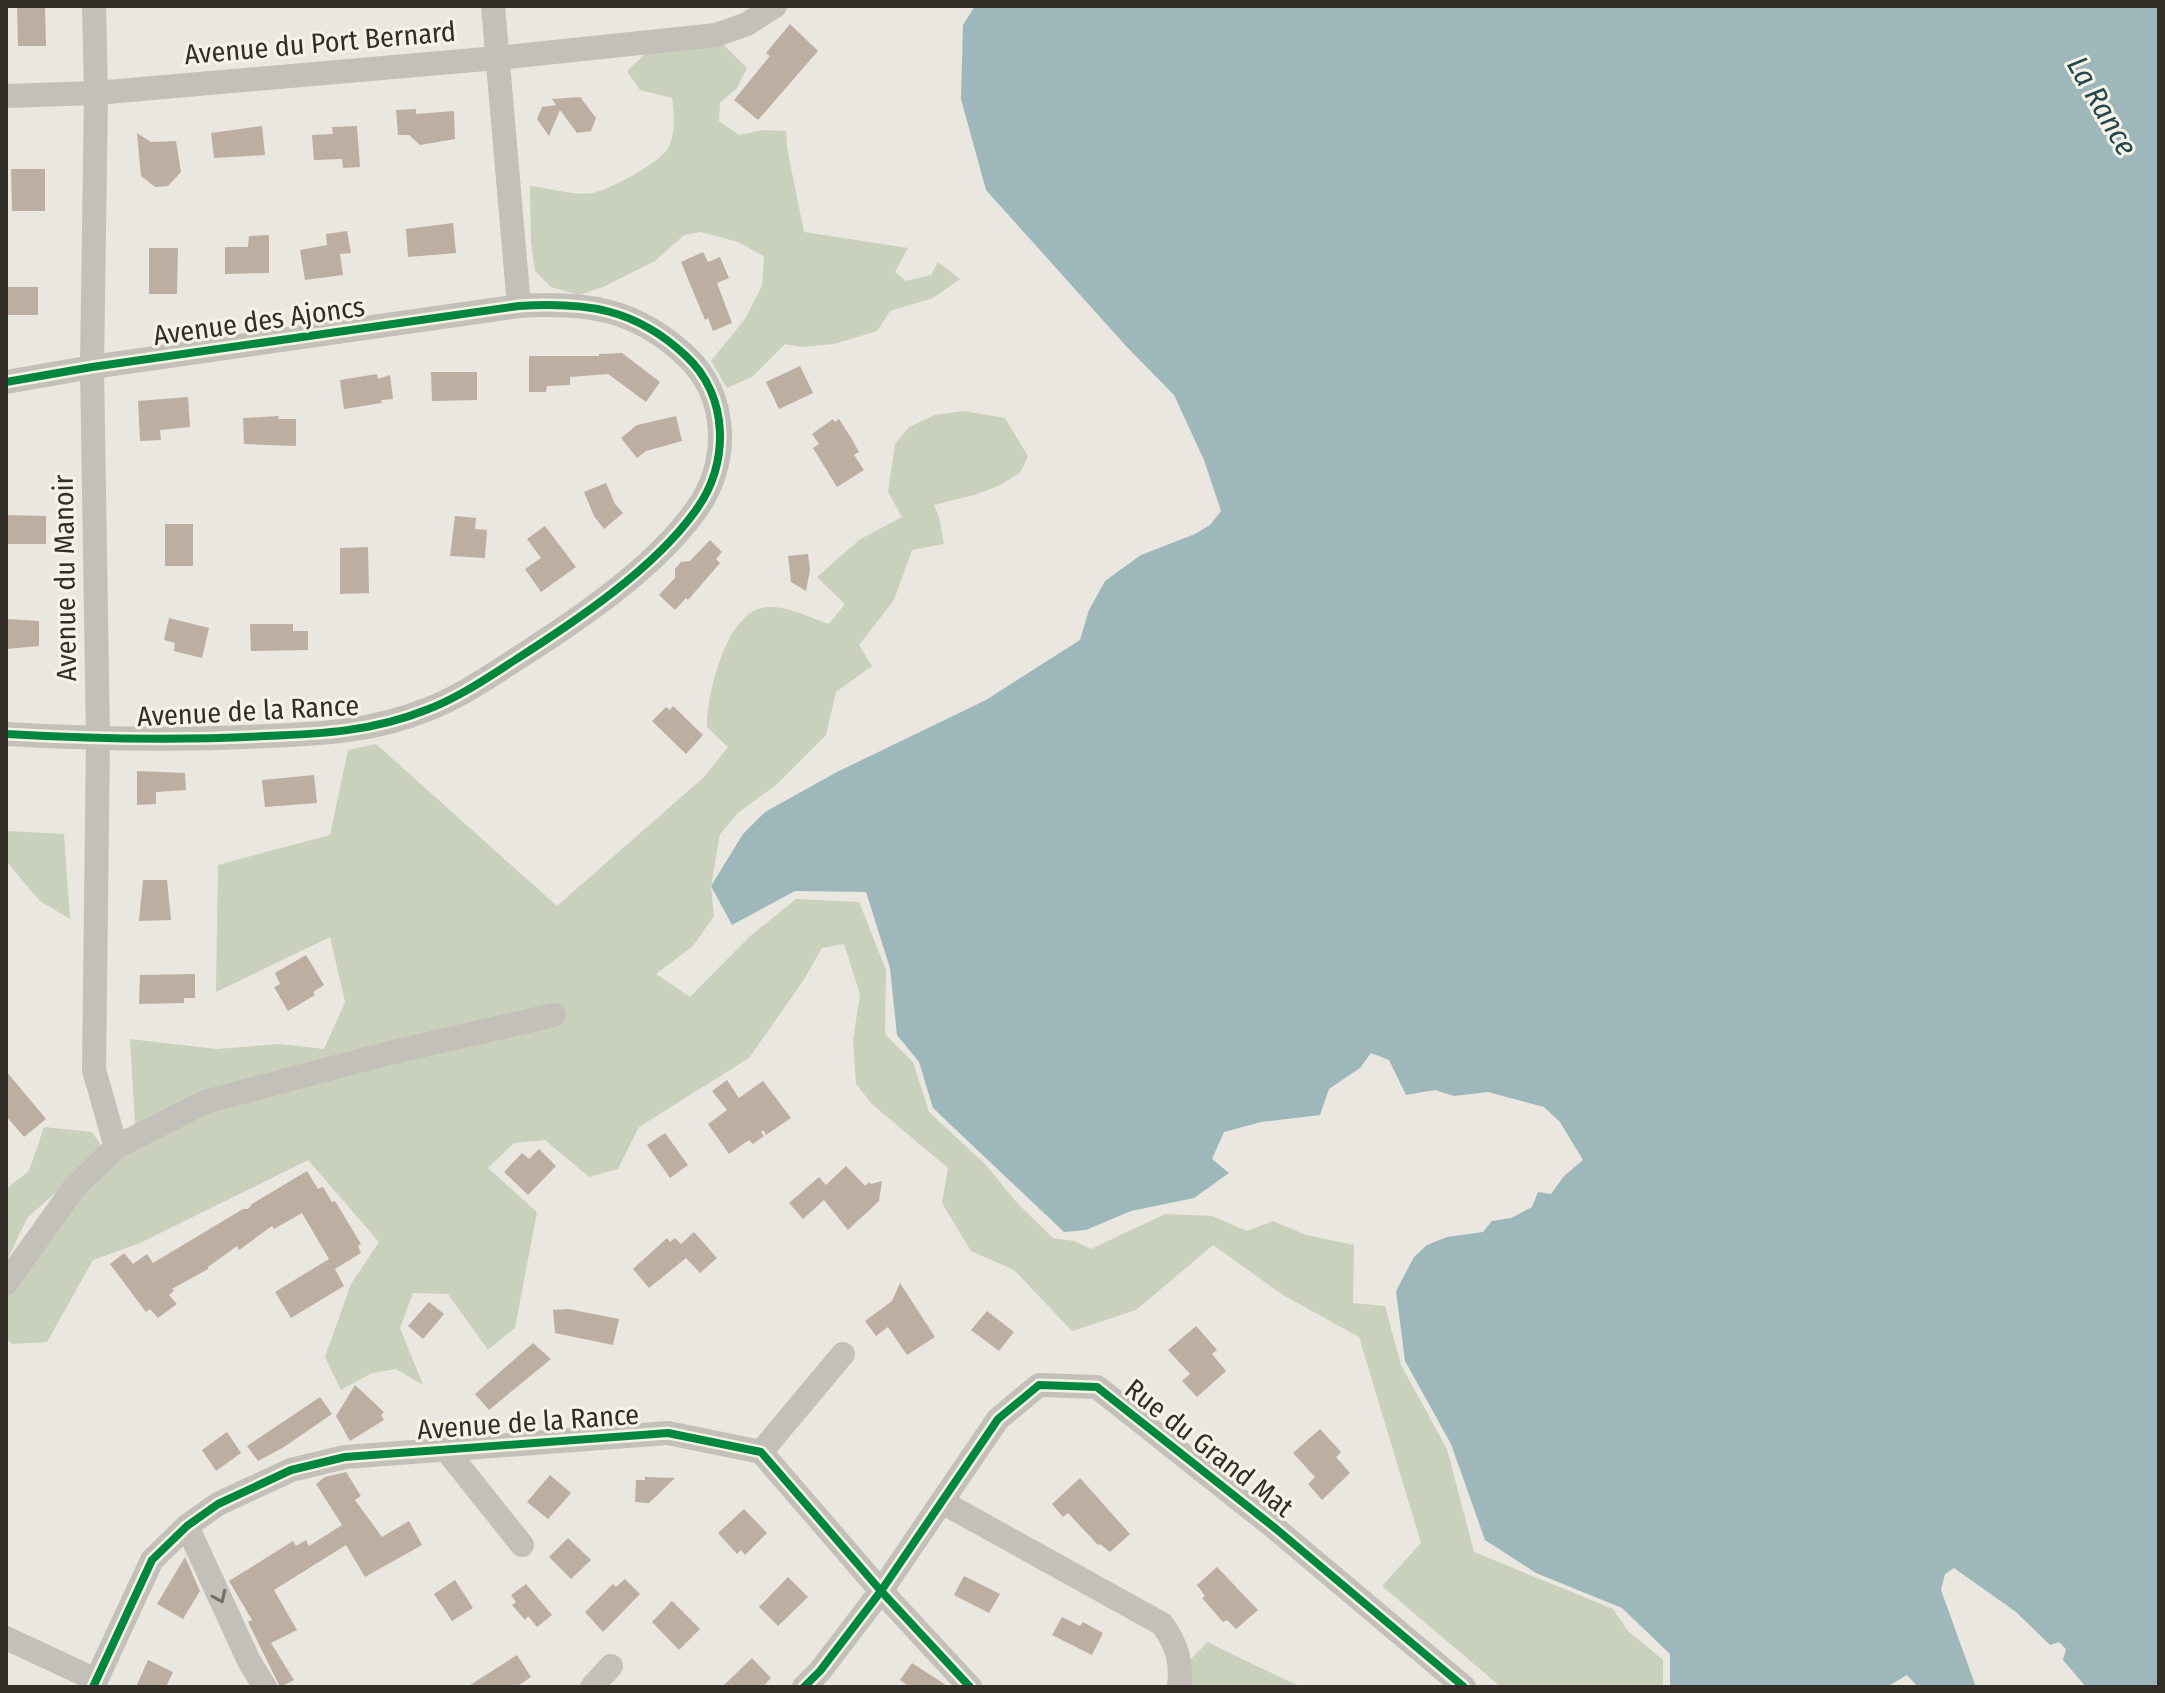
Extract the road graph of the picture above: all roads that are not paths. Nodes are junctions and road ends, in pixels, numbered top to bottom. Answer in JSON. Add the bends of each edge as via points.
{"nodes":[{"id":1,"x":94,"y":6,"type":"edge"},
{"id":2,"x":493,"y":6,"type":"edge"},
{"id":3,"x":775,"y":6,"type":"edge"},
{"id":4,"x":497,"y":58,"type":"junction"},
{"id":5,"x":96,"y":93,"type":"junction"},
{"id":6,"x":6,"y":96,"type":"edge"},
{"id":7,"x":519,"y":306,"type":"junction"},
{"id":8,"x":92,"y":367,"type":"junction"},
{"id":9,"x":6,"y":382,"type":"edge"},
{"id":10,"x":6,"y":734,"type":"edge"},
{"id":11,"x":98,"y":739,"type":"junction"},
{"id":12,"x":554,"y":1015,"type":"dead end"},
{"id":13,"x":116,"y":1147,"type":"junction"},
{"id":14,"x":6,"y":1283,"type":"edge"},
{"id":15,"x":843,"y":1354,"type":"dead end"},
{"id":16,"x":447,"y":1451,"type":"junction"},
{"id":17,"x":761,"y":1452,"type":"junction"},
{"id":18,"x":942,"y":1502,"type":"junction"},
{"id":19,"x":187,"y":1526,"type":"junction"},
{"id":20,"x":522,"y":1545,"type":"dead end"},
{"id":21,"x":881,"y":1591,"type":"junction"},
{"id":22,"x":6,"y":1638,"type":"edge"},
{"id":23,"x":611,"y":1666,"type":"dead end"},
{"id":24,"x":94,"y":1683,"type":"edge"},
{"id":25,"x":265,"y":1687,"type":"edge"},
{"id":26,"x":592,"y":1687,"type":"edge"},
{"id":27,"x":804,"y":1687,"type":"edge"},
{"id":28,"x":970,"y":1687,"type":"edge"},
{"id":29,"x":1179,"y":1687,"type":"edge"},
{"id":30,"x":1464,"y":1687,"type":"edge"}],
"edges":[{"from":1,"to":5,"type":"street","name":"Avenue du Manoir"},
{"from":2,"to":4,"type":"street"},
{"from":3,"to":4,"type":"street","name":"Avenue du Port Bernard","via":[[716,35]]},
{"from":4,"to":5,"type":"street","name":"Avenue du Port Bernard"},
{"from":4,"to":7,"type":"street"},
{"from":5,"to":6,"type":"street","name":"Avenue du Port Bernard"},
{"from":5,"to":8,"type":"street","name":"Avenue du Manoir"},
{"from":7,"to":8,"type":"street","name":"Avenue des Ajoncs"},
{"from":7,"to":11,"type":"street","name":"Avenue de la Rance","via":[[586,306],[615,312],[672,343],[707,380],[721,426],[719,454],[697,509],[671,540],[558,632],[427,710],[340,733]]},
{"from":8,"to":9,"type":"street","name":"Avenue des Ajoncs"},
{"from":8,"to":11,"type":"street","name":"Avenue du Manoir"},
{"from":10,"to":11,"type":"street","name":"Avenue de la Rance"},
{"from":11,"to":13,"type":"street","name":"Avenue du Manoir","via":[[94,1070]]},
{"from":12,"to":13,"type":"street","via":[[205,1102]]},
{"from":13,"to":14,"type":"street","via":[[74,1188]]},
{"from":15,"to":17,"type":"street"},
{"from":16,"to":17,"type":"street","name":"Avenue de la Rance","via":[[668,1433]]},
{"from":16,"to":19,"type":"street","name":"Avenue de la Rance","via":[[345,1457],[291,1470],[218,1504]]},
{"from":16,"to":20,"type":"street"},
{"from":17,"to":21,"type":"street"},
{"from":18,"to":21,"type":"street","name":"Rue du Grand Mat"},
{"from":18,"to":29,"type":"street","via":[[1162,1624],[1177,1644]]},
{"from":18,"to":30,"type":"street","name":"Rue du Grand Mat","via":[[998,1419],[1039,1385],[1097,1387]]},
{"from":19,"to":24,"type":"street","name":"Avenue de la Rance","via":[[152,1560]]},
{"from":19,"to":25,"type":"street","one_way":true},
{"from":21,"to":27,"type":"street","name":"Rue du Grand Mat"},
{"from":21,"to":28,"type":"street"},
{"from":22,"to":24,"type":"street"},
{"from":23,"to":26,"type":"street"}]}
